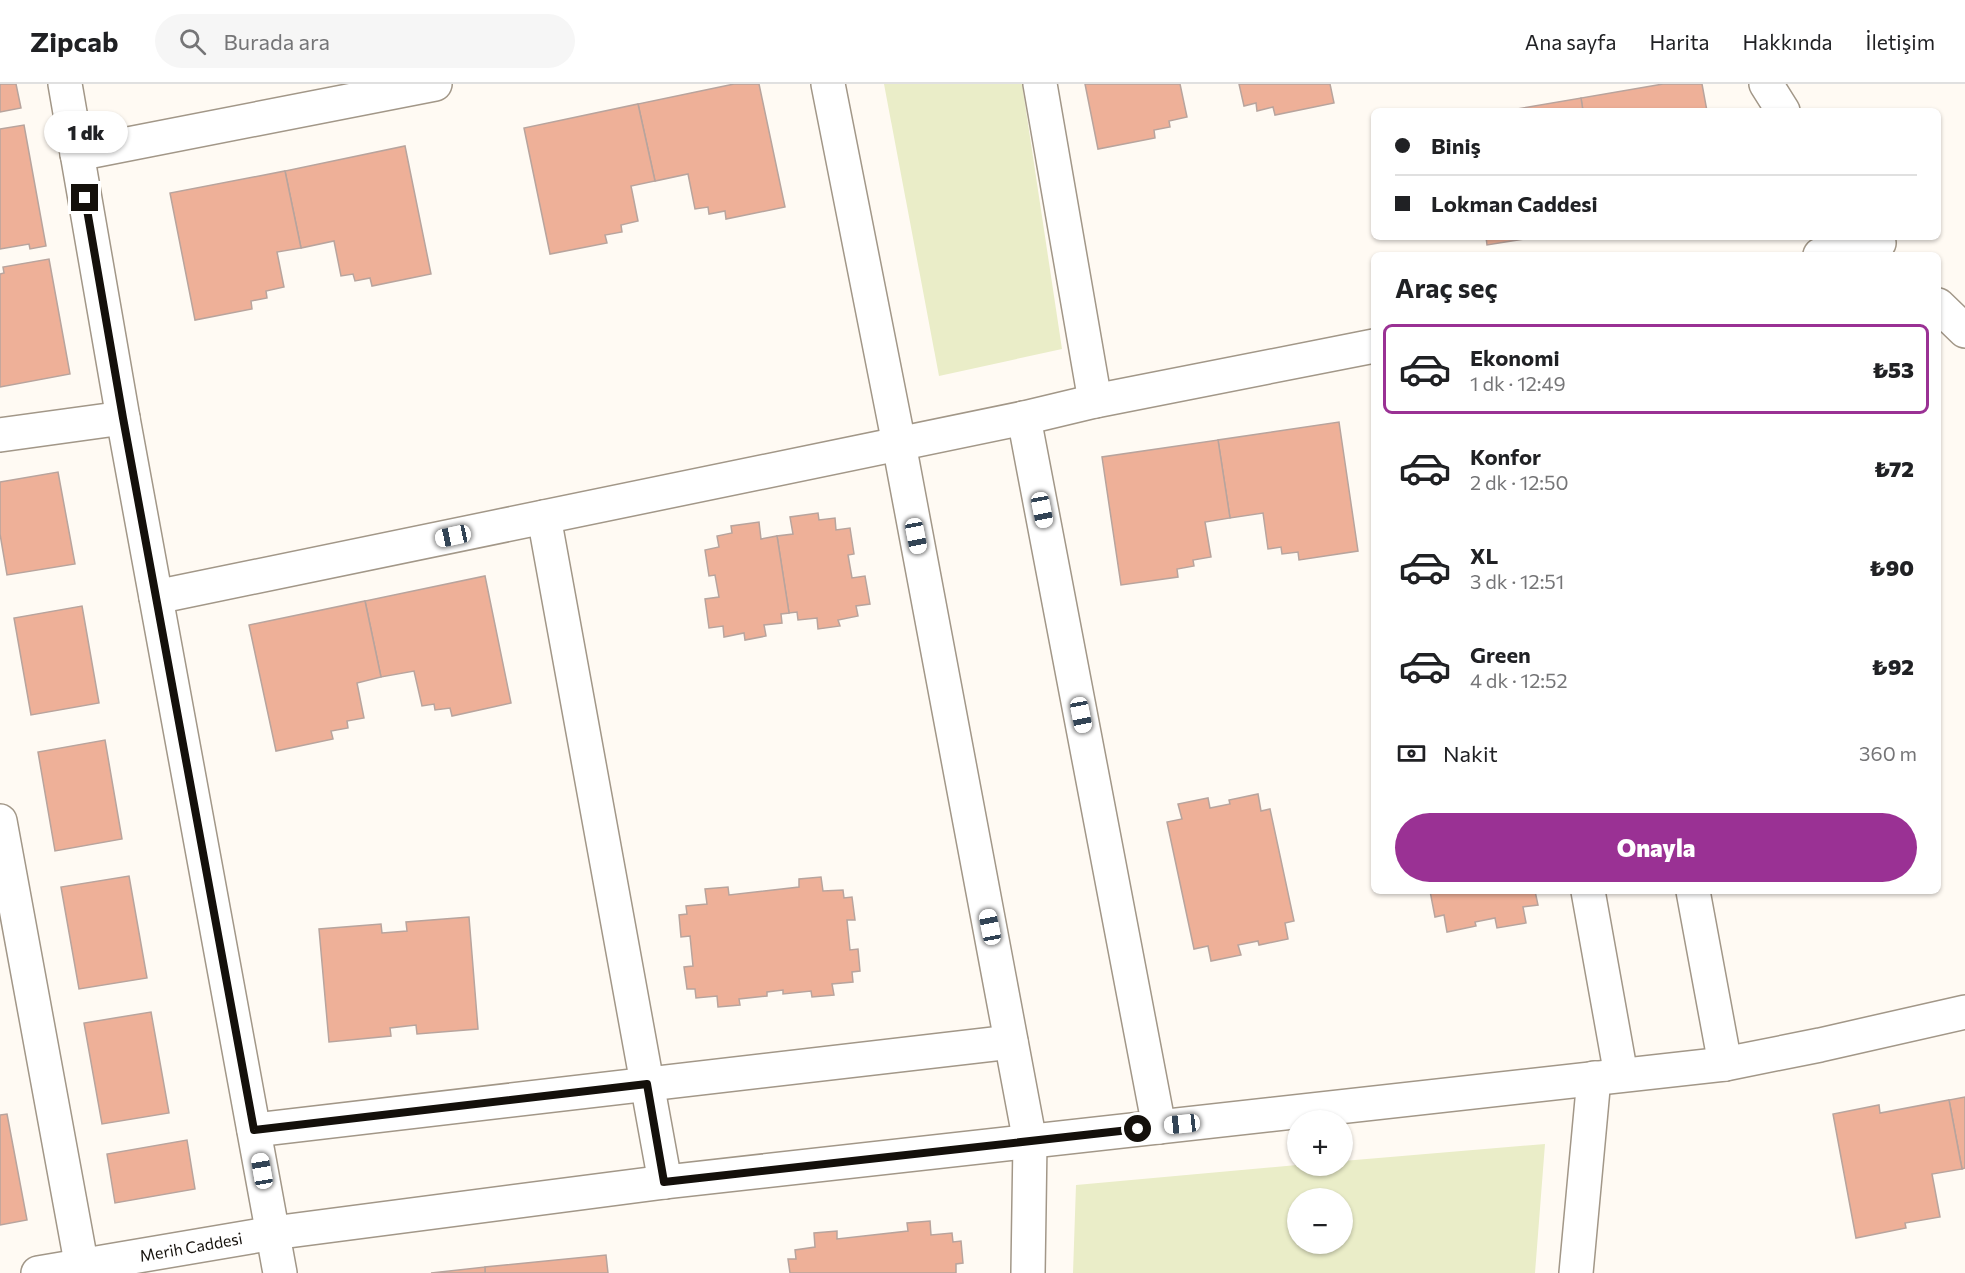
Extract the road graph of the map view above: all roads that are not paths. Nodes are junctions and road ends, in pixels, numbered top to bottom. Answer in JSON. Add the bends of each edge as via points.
{"nodes":[{"id":1,"x":65,"y":84,"type":"edge"},
{"id":2,"x":435,"y":84,"type":"edge"},
{"id":3,"x":828,"y":84,"type":"edge"},
{"id":4,"x":1040,"y":84,"type":"edge"},
{"id":5,"x":1766,"y":84,"type":"edge"},
{"id":6,"x":1781,"y":108,"type":"edge"},
{"id":7,"x":77,"y":154,"type":"junction"},
{"id":8,"x":1881,"y":245,"type":"edge"},
{"id":9,"x":1838,"y":252,"type":"edge"},
{"id":10,"x":1941,"y":308,"type":"edge"},
{"id":11,"x":1965,"y":332,"type":"edge"},
{"id":12,"x":1371,"y":347,"type":"edge"},
{"id":13,"x":1095,"y":401,"type":"junction"},
{"id":14,"x":123,"y":418,"type":"junction"},
{"id":15,"x":1024,"y":418,"type":"junction"},
{"id":16,"x":0,"y":435,"type":"edge"},
{"id":17,"x":899,"y":444,"type":"junction"},
{"id":18,"x":544,"y":517,"type":"junction"},
{"id":19,"x":156,"y":597,"type":"junction"},
{"id":20,"x":0,"y":821,"type":"edge"},
{"id":21,"x":1588,"y":894,"type":"edge"},
{"id":22,"x":1694,"y":894,"type":"edge"},
{"id":23,"x":1965,"y":1012,"type":"edge"},
{"id":24,"x":1011,"y":1042,"type":"junction"},
{"id":25,"x":1725,"y":1064,"type":"junction"},
{"id":26,"x":1608,"y":1077,"type":"junction"},
{"id":27,"x":647,"y":1084,"type":"junction"},
{"id":28,"x":1159,"y":1127,"type":"junction"},
{"id":29,"x":254,"y":1130,"type":"junction"},
{"id":30,"x":1030,"y":1142,"type":"junction"},
{"id":31,"x":664,"y":1182,"type":"junction"},
{"id":32,"x":273,"y":1233,"type":"junction"},
{"id":33,"x":83,"y":1269,"type":"edge"},
{"id":34,"x":38,"y":1273,"type":"edge"},
{"id":35,"x":280,"y":1273,"type":"edge"},
{"id":36,"x":1028,"y":1273,"type":"edge"},
{"id":37,"x":1576,"y":1273,"type":"edge"}],
"edges":[{"from":1,"to":7,"type":"street"},
{"from":2,"to":7,"type":"street"},
{"from":3,"to":17,"type":"street"},
{"from":4,"to":13,"type":"street"},
{"from":5,"to":6,"type":"street"},
{"from":7,"to":14,"type":"street"},
{"from":8,"to":9,"type":"street"},
{"from":10,"to":11,"type":"street"},
{"from":12,"to":13,"type":"street"},
{"from":13,"to":15,"type":"street"},
{"from":14,"to":16,"type":"street"},
{"from":14,"to":19,"type":"street"},
{"from":15,"to":17,"type":"street"},
{"from":15,"to":28,"type":"street"},
{"from":17,"to":18,"type":"street"},
{"from":17,"to":24,"type":"street"},
{"from":18,"to":19,"type":"street"},
{"from":18,"to":27,"type":"street"},
{"from":19,"to":29,"type":"street"},
{"from":20,"to":33,"type":"street"},
{"from":21,"to":26,"type":"street"},
{"from":22,"to":25,"type":"street"},
{"from":23,"to":25,"type":"street","name":"Merih Caddesi"},
{"from":24,"to":27,"type":"street"},
{"from":24,"to":30,"type":"street"},
{"from":25,"to":26,"type":"street","name":"Merih Caddesi"},
{"from":26,"to":28,"type":"street","name":"Merih Caddesi"},
{"from":26,"to":37,"type":"street"},
{"from":27,"to":29,"type":"street"},
{"from":27,"to":31,"type":"street"},
{"from":28,"to":30,"type":"street","name":"Merih Caddesi"},
{"from":29,"to":32,"type":"street"},
{"from":30,"to":31,"type":"street","name":"Merih Caddesi"},
{"from":30,"to":36,"type":"street"},
{"from":31,"to":32,"type":"street","name":"Merih Caddesi"},
{"from":32,"to":33,"type":"street","name":"Merih Caddesi"},
{"from":32,"to":35,"type":"street"},
{"from":33,"to":34,"type":"street","name":"Merih Caddesi"}]}
